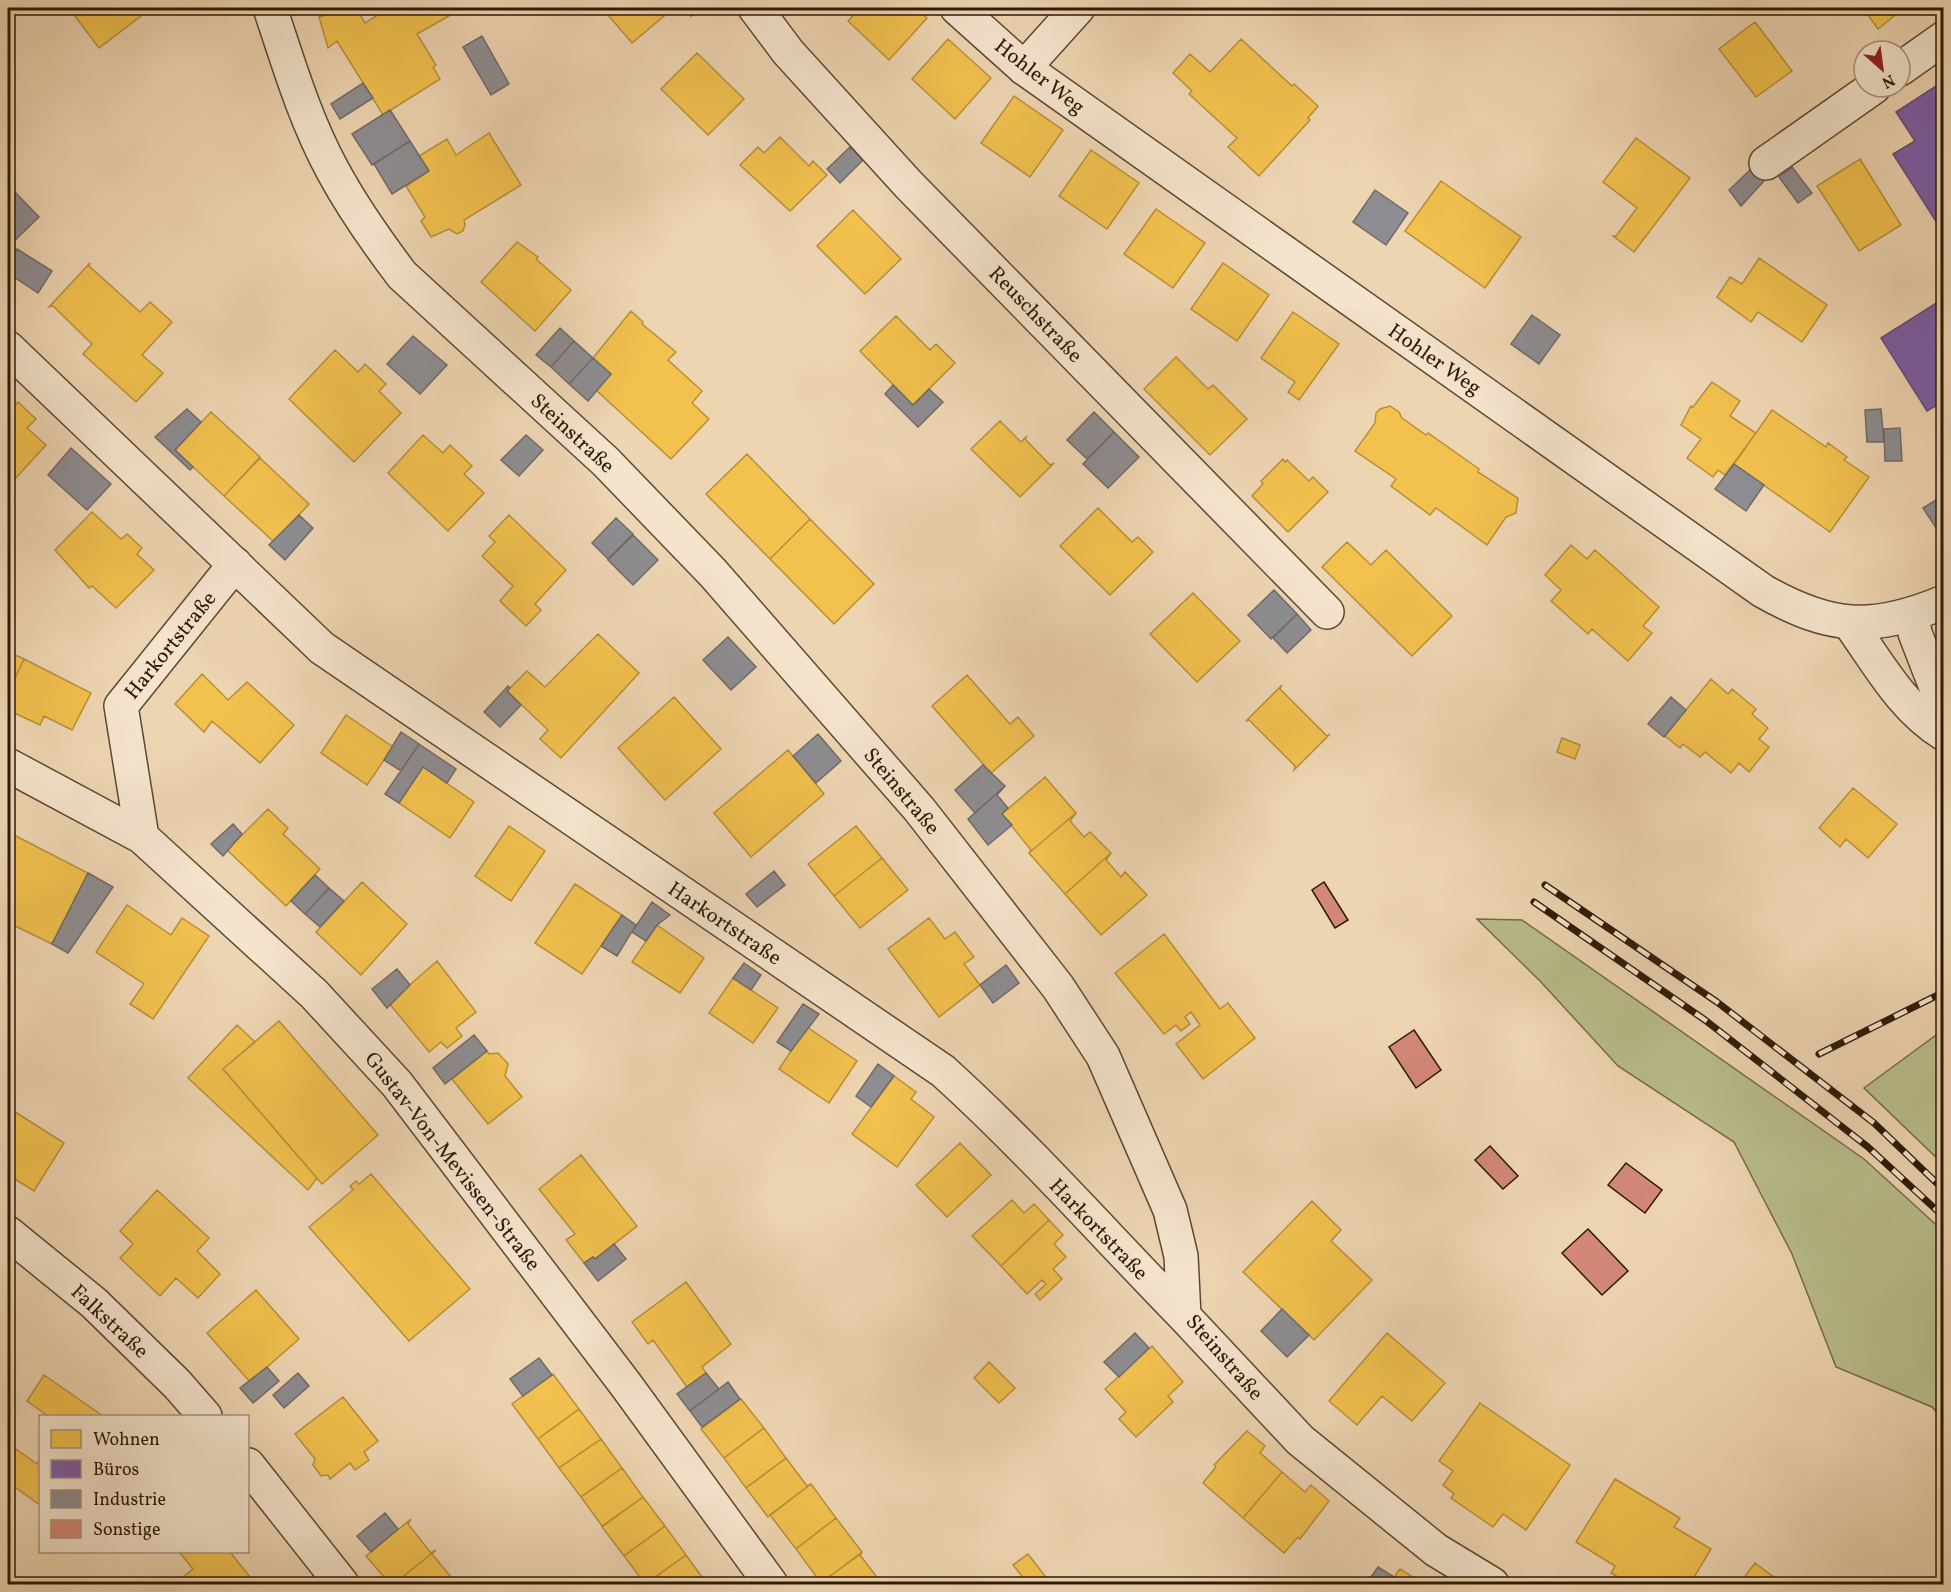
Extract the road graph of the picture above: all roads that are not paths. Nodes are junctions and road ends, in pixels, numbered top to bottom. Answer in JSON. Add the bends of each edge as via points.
{"nodes":[{"id":1,"x":270,"y":8,"type":"edge"},
{"id":2,"x":755,"y":8,"type":"edge"},
{"id":3,"x":957,"y":8,"type":"edge"},
{"id":4,"x":1078,"y":8,"type":"edge"},
{"id":5,"x":1944,"y":38,"type":"edge"},
{"id":6,"x":1912,"y":61,"type":"edge"},
{"id":7,"x":1024,"y":68,"type":"junction"},
{"id":8,"x":1857,"y":99,"type":"edge"},
{"id":9,"x":1766,"y":163,"type":"dead end"},
{"id":10,"x":8,"y":348,"type":"edge"},
{"id":11,"x":235,"y":564,"type":"junction"},
{"id":12,"x":1944,"y":602,"type":"edge"},
{"id":13,"x":1327,"y":612,"type":"dead end"},
{"id":14,"x":1912,"y":615,"type":"junction"},
{"id":15,"x":1850,"y":624,"type":"junction"},
{"id":16,"x":1944,"y":708,"type":"edge"},
{"id":17,"x":1944,"y":734,"type":"edge"},
{"id":18,"x":8,"y":765,"type":"edge"},
{"id":19,"x":142,"y":837,"type":"junction"},
{"id":20,"x":8,"y":1233,"type":"edge"},
{"id":21,"x":1184,"y":1316,"type":"junction"},
{"id":22,"x":204,"y":1415,"type":"edge"},
{"id":23,"x":249,"y":1466,"type":"edge"},
{"id":24,"x":342,"y":1584,"type":"edge"},
{"id":25,"x":771,"y":1584,"type":"edge"},
{"id":26,"x":1492,"y":1584,"type":"edge"}],
"edges":[{"from":1,"to":21,"type":"street","name":"Steinstraße","via":[[301,98],[333,170],[374,238],[402,275],[606,462],[713,573],[919,809],[1058,987],[1103,1056],[1170,1210],[1181,1256]]},
{"from":2,"to":13,"type":"street","name":"Reuschstraße","via":[[788,52],[908,183]]},
{"from":3,"to":7,"type":"street","name":"Hohler Weg"},
{"from":4,"to":7,"type":"street"},
{"from":5,"to":6,"type":"street"},
{"from":7,"to":15,"type":"street","name":"Hohler Weg","via":[[1763,591],[1797,611]]},
{"from":8,"to":9,"type":"street"},
{"from":10,"to":11,"type":"street","name":"Harkortstraße"},
{"from":11,"to":19,"type":"street","name":"Harkortstraße","via":[[121,706]]},
{"from":11,"to":21,"type":"street","name":"Harkortstraße","via":[[322,648],[943,1071],[1002,1125]]},
{"from":12,"to":14,"type":"street","name":"Hohler Weg"},
{"from":14,"to":15,"type":"street","name":"Hohler Weg"},
{"from":14,"to":16,"type":"street","via":[[1915,633]]},
{"from":15,"to":17,"type":"street","via":[[1892,686]]},
{"from":18,"to":19,"type":"street","name":"Gustav-Von-Mevissen-Straße"},
{"from":19,"to":25,"type":"street","name":"Gustav-Von-Mevissen-Straße","via":[[314,994],[397,1084],[626,1385]]},
{"from":20,"to":22,"type":"street","name":"Falkstraße","via":[[94,1303]]},
{"from":21,"to":26,"type":"street","name":"Steinstraße","via":[[1300,1440],[1436,1550]]},
{"from":23,"to":24,"type":"street"}]}
